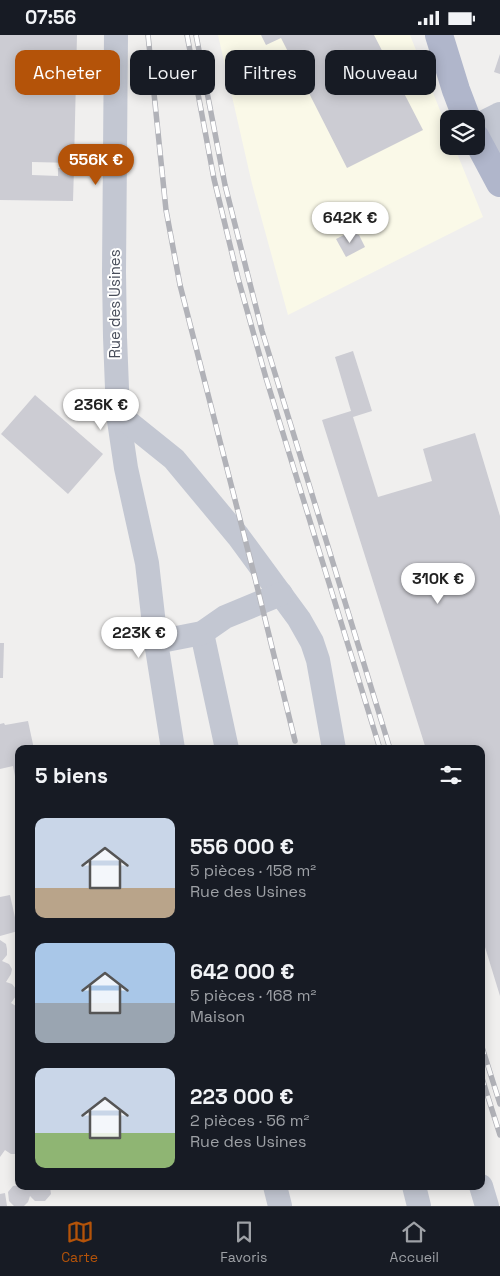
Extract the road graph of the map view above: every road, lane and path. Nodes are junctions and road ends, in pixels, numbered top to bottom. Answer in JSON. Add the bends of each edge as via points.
{"nodes":[{"id":1,"x":116,"y":35,"type":"edge"},
{"id":2,"x":444,"y":43,"type":"edge"},
{"id":3,"x":464,"y":110,"type":"edge"},
{"id":4,"x":500,"y":114,"type":"edge"},
{"id":5,"x":485,"y":122,"type":"edge"},
{"id":6,"x":487,"y":143,"type":"edge"},
{"id":7,"x":500,"y":183,"type":"edge"},
{"id":8,"x":118,"y":414,"type":"junction"},
{"id":9,"x":281,"y":594,"type":"junction"},
{"id":10,"x":202,"y":633,"type":"junction"},
{"id":11,"x":156,"y":642,"type":"junction"},
{"id":12,"x":172,"y":745,"type":"edge"},
{"id":13,"x":225,"y":745,"type":"edge"},
{"id":14,"x":333,"y":745,"type":"edge"},
{"id":15,"x":277,"y":1190,"type":"edge"},
{"id":16,"x":415,"y":1190,"type":"edge"},
{"id":17,"x":482,"y":1190,"type":"edge"},
{"id":18,"x":280,"y":1206,"type":"edge"},
{"id":19,"x":419,"y":1206,"type":"edge"},
{"id":20,"x":487,"y":1206,"type":"edge"}],
"edges":[{"from":1,"to":8,"type":"street","name":"Rue des Usines","via":[[114,281]]},
{"from":2,"to":3,"type":"main road"},
{"from":4,"to":5,"type":"street"},
{"from":6,"to":7,"type":"main road"},
{"from":8,"to":9,"type":"street","via":[[174,459]]},
{"from":8,"to":11,"type":"street","name":"Rue des Usines","via":[[147,563]]},
{"from":9,"to":10,"type":"street","via":[[225,617]]},
{"from":9,"to":14,"type":"street","via":[[312,642]]},
{"from":10,"to":11,"type":"street"},
{"from":10,"to":13,"type":"street"},
{"from":11,"to":12,"type":"street","name":"Rue des Usines"},
{"from":15,"to":18,"type":"street"},
{"from":16,"to":19,"type":"street"},
{"from":17,"to":20,"type":"street"}]}
